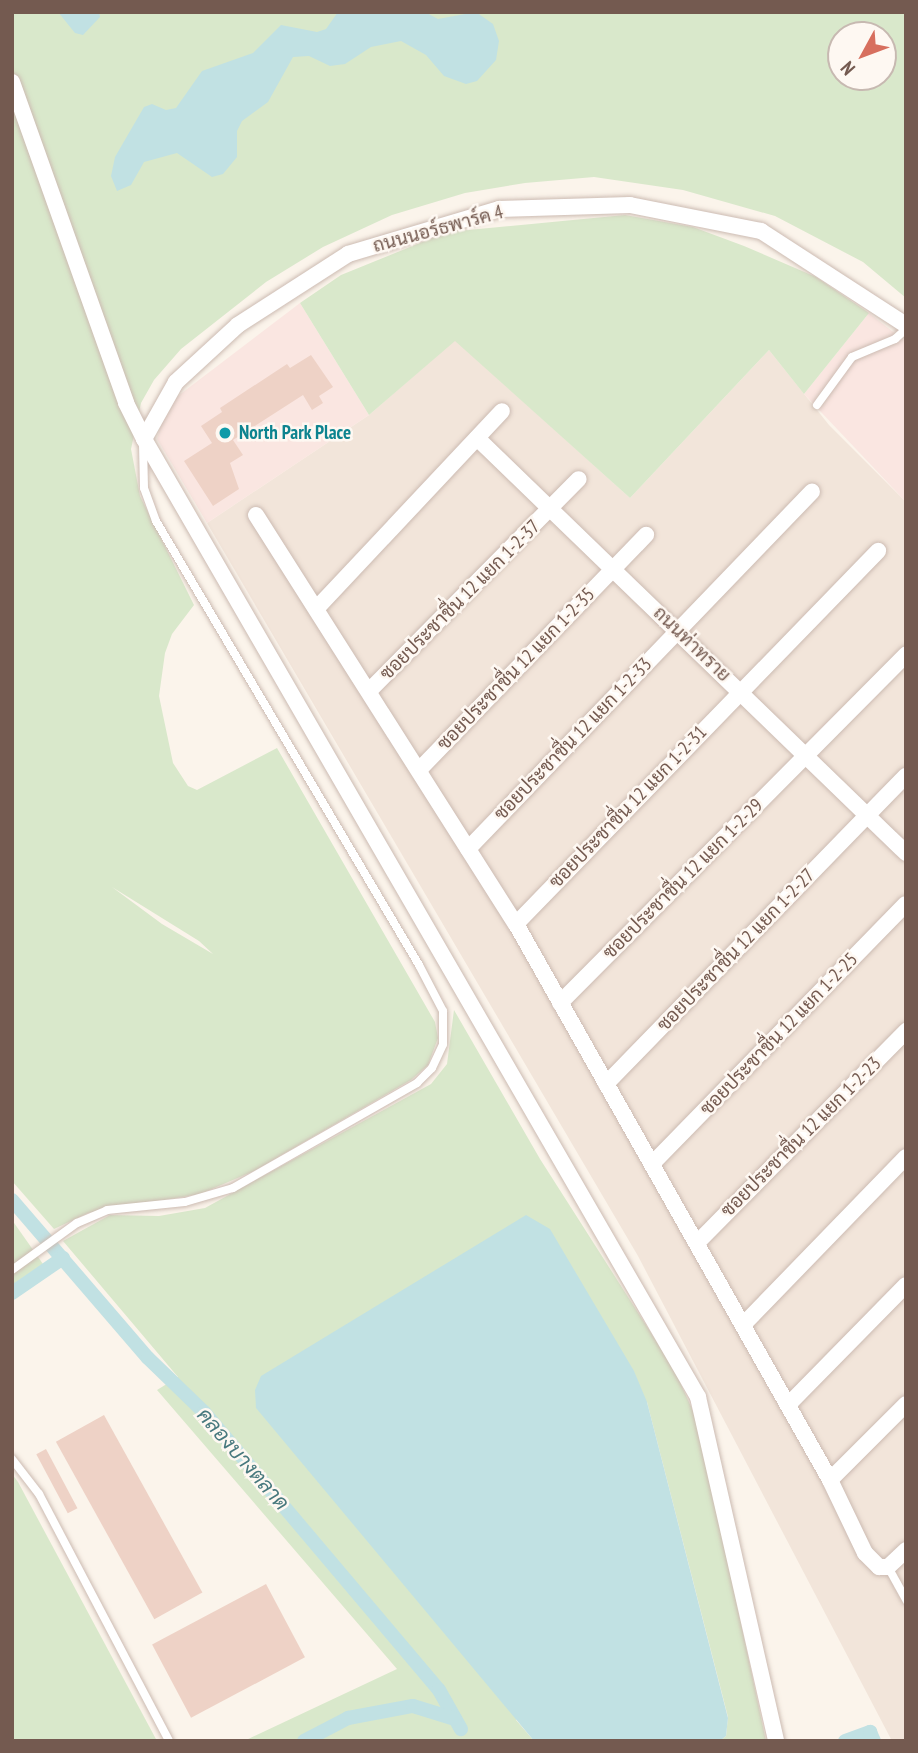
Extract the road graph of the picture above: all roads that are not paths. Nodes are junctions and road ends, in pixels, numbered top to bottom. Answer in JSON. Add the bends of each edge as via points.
{"nodes":[{"id":1,"x":12,"y":82,"type":"edge"},
{"id":2,"x":906,"y":327,"type":"edge"},
{"id":3,"x":817,"y":405,"type":"dead end"},
{"id":4,"x":502,"y":411,"type":"dead end"},
{"id":5,"x":477,"y":438,"type":"junction"},
{"id":6,"x":144,"y":439,"type":"junction"},
{"id":7,"x":579,"y":479,"type":"dead end"},
{"id":8,"x":812,"y":492,"type":"dead end"},
{"id":9,"x":550,"y":509,"type":"junction"},
{"id":10,"x":256,"y":515,"type":"dead end"},
{"id":11,"x":646,"y":535,"type":"dead end"},
{"id":12,"x":878,"y":551,"type":"dead end"},
{"id":13,"x":613,"y":569,"type":"junction"},
{"id":14,"x":317,"y":608,"type":"junction"},
{"id":15,"x":678,"y":630,"type":"junction"},
{"id":16,"x":906,"y":653,"type":"edge"},
{"id":17,"x":369,"y":691,"type":"junction"},
{"id":18,"x":741,"y":691,"type":"junction"},
{"id":19,"x":805,"y":755,"type":"junction"},
{"id":20,"x":419,"y":770,"type":"junction"},
{"id":21,"x":906,"y":776,"type":"edge"},
{"id":22,"x":867,"y":816,"type":"junction"},
{"id":23,"x":468,"y":849,"type":"junction"},
{"id":24,"x":906,"y":853,"type":"edge"},
{"id":25,"x":906,"y":904,"type":"edge"},
{"id":26,"x":516,"y":924,"type":"junction"},
{"id":27,"x":560,"y":1003,"type":"junction"},
{"id":28,"x":906,"y":1031,"type":"edge"},
{"id":29,"x":606,"y":1084,"type":"junction"},
{"id":30,"x":906,"y":1157,"type":"edge"},
{"id":31,"x":652,"y":1164,"type":"junction"},
{"id":32,"x":697,"y":1244,"type":"junction"},
{"id":33,"x":12,"y":1270,"type":"edge"},
{"id":34,"x":906,"y":1285,"type":"edge"},
{"id":35,"x":743,"y":1325,"type":"junction"},
{"id":36,"x":906,"y":1404,"type":"edge"},
{"id":37,"x":788,"y":1405,"type":"junction"},
{"id":38,"x":12,"y":1460,"type":"edge"},
{"id":39,"x":830,"y":1480,"type":"junction"},
{"id":40,"x":906,"y":1550,"type":"edge"},
{"id":41,"x":888,"y":1567,"type":"junction"},
{"id":42,"x":906,"y":1600,"type":"edge"},
{"id":43,"x":169,"y":1741,"type":"edge"},
{"id":44,"x":776,"y":1741,"type":"edge"}],
"edges":[{"from":1,"to":6,"type":"street","via":[[125,403]]},
{"from":2,"to":3,"type":"lane","via":[[895,339],[852,357]]},
{"from":2,"to":6,"type":"street","name":"ถนนนอร์ธพาร์ค 4","via":[[761,230],[630,205],[499,209],[348,254],[304,282],[238,325],[176,382]]},
{"from":4,"to":5,"type":"street"},
{"from":5,"to":9,"type":"street","name":"ถนนท่าทราย"},
{"from":5,"to":14,"type":"street"},
{"from":6,"to":33,"type":"lane","via":[[142,475],[156,521],[419,965],[443,1011],[443,1044],[432,1068],[408,1089],[233,1188],[184,1202],[107,1210],[59,1236]]},
{"from":6,"to":44,"type":"street","via":[[698,1397]]},
{"from":7,"to":9,"type":"street","name":"ซอยประชาชื่น 12 แยก 1-2-37"},
{"from":8,"to":15,"type":"street","name":"ซอยประชาชื่น 12 แยก 1-2-33"},
{"from":9,"to":13,"type":"street","name":"ถนนท่าทราย"},
{"from":9,"to":17,"type":"street","name":"ซอยประชาชื่น 12 แยก 1-2-37"},
{"from":10,"to":14,"type":"street"},
{"from":11,"to":13,"type":"street","name":"ซอยประชาชื่น 12 แยก 1-2-35"},
{"from":12,"to":18,"type":"street","name":"ซอยประชาชื่น 12 แยก 1-2-31"},
{"from":13,"to":15,"type":"street","name":"ถนนท่าทราย"},
{"from":13,"to":20,"type":"street","name":"ซอยประชาชื่น 12 แยก 1-2-35"},
{"from":14,"to":17,"type":"street"},
{"from":15,"to":18,"type":"street","name":"ถนนท่าทราย"},
{"from":15,"to":23,"type":"street","name":"ซอยประชาชื่น 12 แยก 1-2-33"},
{"from":16,"to":19,"type":"street","name":"ซอยประชาชื่น 12 แยก 1-2-29"},
{"from":17,"to":20,"type":"street"},
{"from":18,"to":19,"type":"street","name":"ถนนท่าทราย"},
{"from":18,"to":26,"type":"street","name":"ซอยประชาชื่น 12 แยก 1-2-31"},
{"from":19,"to":22,"type":"street","name":"ถนนท่าทราย"},
{"from":19,"to":27,"type":"street","name":"ซอยประชาชื่น 12 แยก 1-2-29"},
{"from":20,"to":23,"type":"street"},
{"from":21,"to":22,"type":"street","name":"ซอยประชาชื่น 12 แยก 1-2-27"},
{"from":22,"to":24,"type":"street","name":"ถนนท่าทราย"},
{"from":22,"to":29,"type":"street","name":"ซอยประชาชื่น 12 แยก 1-2-27"},
{"from":23,"to":26,"type":"street"},
{"from":25,"to":31,"type":"street","name":"ซอยประชาชื่น 12 แยก 1-2-25"},
{"from":26,"to":27,"type":"street"},
{"from":27,"to":29,"type":"street"},
{"from":28,"to":32,"type":"street","name":"ซอยประชาชื่น 12 แยก 1-2-23"},
{"from":29,"to":31,"type":"street"},
{"from":30,"to":35,"type":"street"},
{"from":31,"to":32,"type":"street"},
{"from":32,"to":35,"type":"street"},
{"from":34,"to":37,"type":"street"},
{"from":35,"to":37,"type":"street"},
{"from":36,"to":39,"type":"street"},
{"from":37,"to":39,"type":"street"},
{"from":38,"to":43,"type":"lane","via":[[39,1494]]},
{"from":39,"to":41,"type":"street","via":[[864,1553],[879,1567]]},
{"from":40,"to":41,"type":"street"},
{"from":41,"to":42,"type":"lane"}]}
